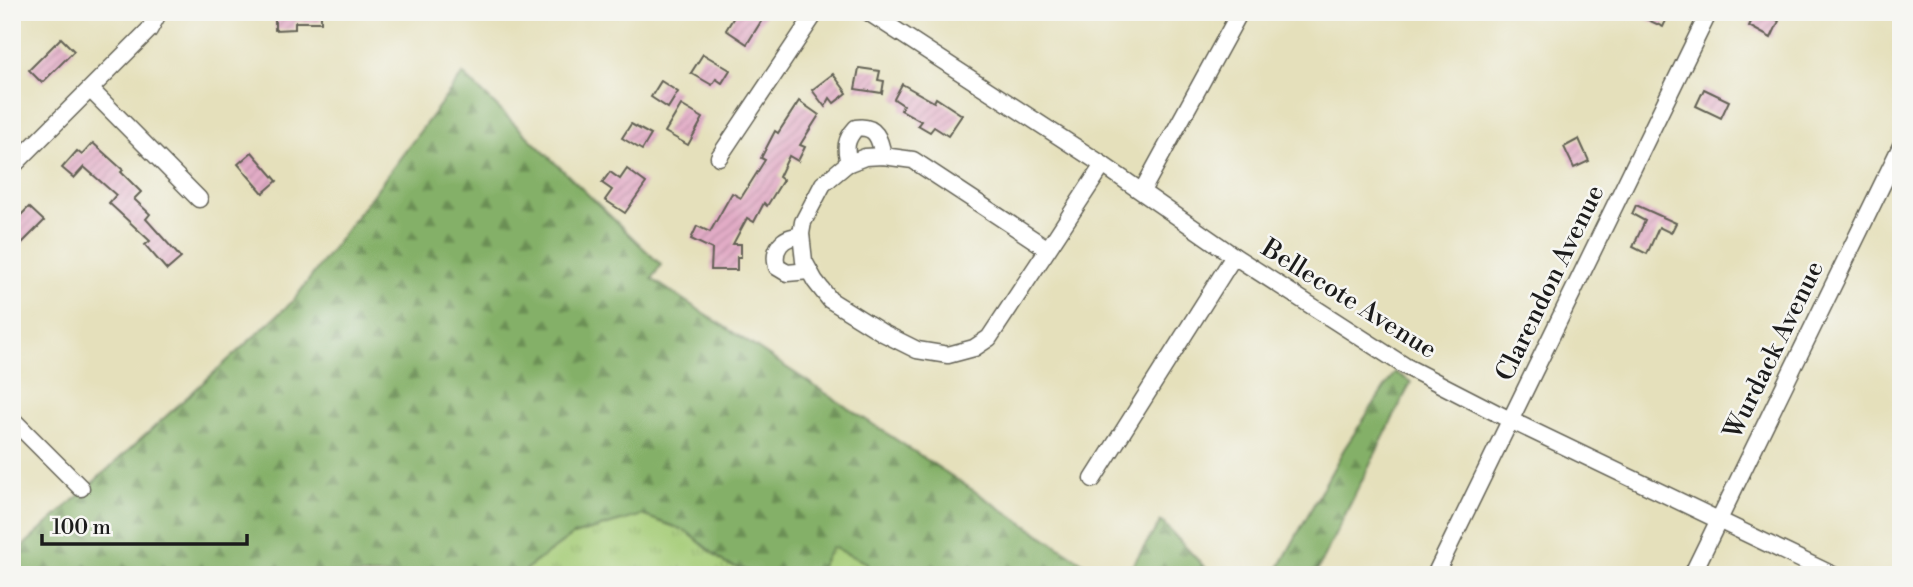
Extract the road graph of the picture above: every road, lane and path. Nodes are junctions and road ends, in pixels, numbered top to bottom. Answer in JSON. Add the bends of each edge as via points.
{"nodes":[{"id":1,"x":159,"y":12,"type":"edge"},
{"id":2,"x":816,"y":12,"type":"edge"},
{"id":3,"x":868,"y":12,"type":"edge"},
{"id":4,"x":1240,"y":12,"type":"edge"},
{"id":5,"x":1709,"y":12,"type":"edge"},
{"id":6,"x":91,"y":90,"type":"junction"},
{"id":7,"x":1901,"y":146,"type":"edge"},
{"id":8,"x":883,"y":156,"type":"junction"},
{"id":9,"x":719,"y":158,"type":"dead end"},
{"id":10,"x":849,"y":163,"type":"junction"},
{"id":11,"x":1103,"y":165,"type":"junction"},
{"id":12,"x":12,"y":167,"type":"edge"},
{"id":13,"x":1142,"y":191,"type":"junction"},
{"id":14,"x":199,"y":199,"type":"dead end"},
{"id":15,"x":801,"y":236,"type":"junction"},
{"id":16,"x":1048,"y":249,"type":"junction"},
{"id":17,"x":1234,"y":256,"type":"junction"},
{"id":18,"x":809,"y":271,"type":"junction"},
{"id":19,"x":12,"y":419,"type":"edge"},
{"id":20,"x":1510,"y":420,"type":"junction"},
{"id":21,"x":1093,"y":479,"type":"dead end"},
{"id":22,"x":80,"y":488,"type":"dead end"},
{"id":23,"x":1718,"y":519,"type":"junction"},
{"id":24,"x":1435,"y":575,"type":"edge"},
{"id":25,"x":1692,"y":575,"type":"edge"},
{"id":26,"x":1833,"y":575,"type":"edge"}],
"edges":[{"from":1,"to":6,"type":"street","via":[[149,30]]},
{"from":2,"to":9,"type":"street"},
{"from":3,"to":11,"type":"street","name":"Bellecote Avenue"},
{"from":4,"to":13,"type":"street"},
{"from":5,"to":20,"type":"street","name":"Clarendon Avenue"},
{"from":6,"to":12,"type":"street"},
{"from":6,"to":14,"type":"street"},
{"from":7,"to":23,"type":"street","name":"Wurdack Avenue"},
{"from":8,"to":10,"type":"street"},
{"from":8,"to":10,"type":"street","via":[[875,131],[865,126],[846,138]]},
{"from":8,"to":16,"type":"street","via":[[913,160]]},
{"from":10,"to":15,"type":"street","via":[[823,184],[803,222]]},
{"from":11,"to":13,"type":"street","name":"Bellecote Avenue"},
{"from":11,"to":16,"type":"street"},
{"from":13,"to":17,"type":"street","name":"Bellecote Avenue"},
{"from":15,"to":18,"type":"street"},
{"from":15,"to":18,"type":"street","via":[[787,238],[777,246],[774,258],[777,267],[787,273]]},
{"from":16,"to":18,"type":"street","via":[[989,338],[948,355],[917,350],[883,333],[830,299]]},
{"from":17,"to":20,"type":"street","name":"Bellecote Avenue","via":[[1405,366]]},
{"from":17,"to":21,"type":"street"},
{"from":19,"to":22,"type":"street"},
{"from":20,"to":23,"type":"street","name":"Bellecote Avenue"},
{"from":20,"to":24,"type":"street","name":"Clarendon Avenue"},
{"from":23,"to":25,"type":"street","name":"Wurdack Avenue"},
{"from":23,"to":26,"type":"street","name":"Bellecote Avenue"}]}
